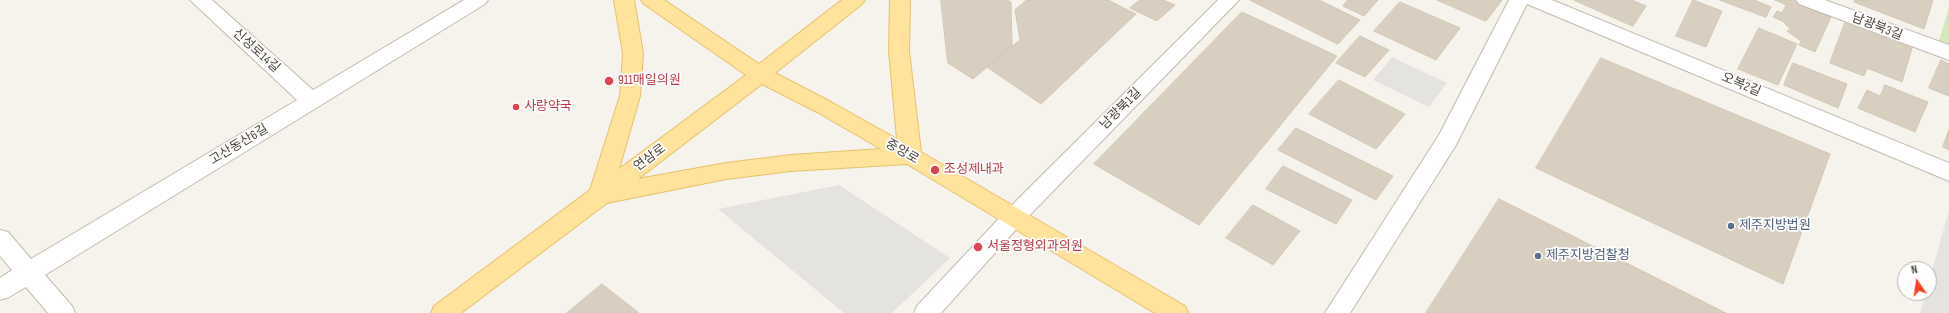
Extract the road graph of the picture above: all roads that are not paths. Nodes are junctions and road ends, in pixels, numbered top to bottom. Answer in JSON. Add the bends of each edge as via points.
{"nodes":[{"id":1,"x":478,"y":0,"type":"edge"},
{"id":2,"x":624,"y":0,"type":"edge"},
{"id":3,"x":651,"y":0,"type":"edge"},
{"id":4,"x":855,"y":0,"type":"edge"},
{"id":5,"x":900,"y":0,"type":"edge"},
{"id":6,"x":1229,"y":0,"type":"edge"},
{"id":7,"x":1519,"y":0,"type":"edge"},
{"id":8,"x":1534,"y":0,"type":"edge"},
{"id":9,"x":1806,"y":0,"type":"edge"},
{"id":10,"x":206,"y":1,"type":"edge"},
{"id":11,"x":1840,"y":6,"type":"edge"},
{"id":12,"x":1949,"y":53,"type":"edge"},
{"id":13,"x":760,"y":74,"type":"junction"},
{"id":14,"x":311,"y":101,"type":"junction"},
{"id":15,"x":910,"y":156,"type":"junction"},
{"id":16,"x":1949,"y":172,"type":"edge"},
{"id":17,"x":600,"y":195,"type":"junction"},
{"id":18,"x":1013,"y":218,"type":"junction"},
{"id":19,"x":0,"y":239,"type":"edge"},
{"id":20,"x":29,"y":272,"type":"junction"},
{"id":21,"x":0,"y":290,"type":"edge"},
{"id":22,"x":63,"y":313,"type":"edge"},
{"id":23,"x":443,"y":313,"type":"edge"},
{"id":24,"x":926,"y":313,"type":"edge"},
{"id":25,"x":1176,"y":313,"type":"edge"},
{"id":26,"x":1337,"y":313,"type":"edge"}],
"edges":[{"from":1,"to":14,"type":"street","name":"고산동산6길"},
{"from":2,"to":17,"type":"main road","via":[[634,53],[630,96]]},
{"from":3,"to":13,"type":"main road","name":"중앙로"},
{"from":4,"to":13,"type":"main road","name":"연삼로"},
{"from":5,"to":15,"type":"main road","via":[[899,51]]},
{"from":6,"to":18,"type":"street","name":"남광북1길"},
{"from":7,"to":26,"type":"street","via":[[1448,139]]},
{"from":8,"to":16,"type":"street","name":"오복2길"},
{"from":9,"to":11,"type":"street","name":"남광북3길"},
{"from":10,"to":14,"type":"street","name":"신성로14길"},
{"from":11,"to":12,"type":"street","name":"남광북3길"},
{"from":13,"to":15,"type":"main road","name":"중앙로"},
{"from":13,"to":17,"type":"main road","name":"연삼로"},
{"from":14,"to":20,"type":"street","name":"고산동산6길"},
{"from":15,"to":17,"type":"main road","via":[[791,163]]},
{"from":15,"to":18,"type":"main road","name":"중앙로"},
{"from":17,"to":23,"type":"main road","name":"연삼로"},
{"from":18,"to":24,"type":"street","name":"남광북1길"},
{"from":18,"to":25,"type":"main road","name":"중앙로"},
{"from":19,"to":20,"type":"street"},
{"from":20,"to":21,"type":"street","name":"고산동산6길"},
{"from":20,"to":22,"type":"street"}]}
